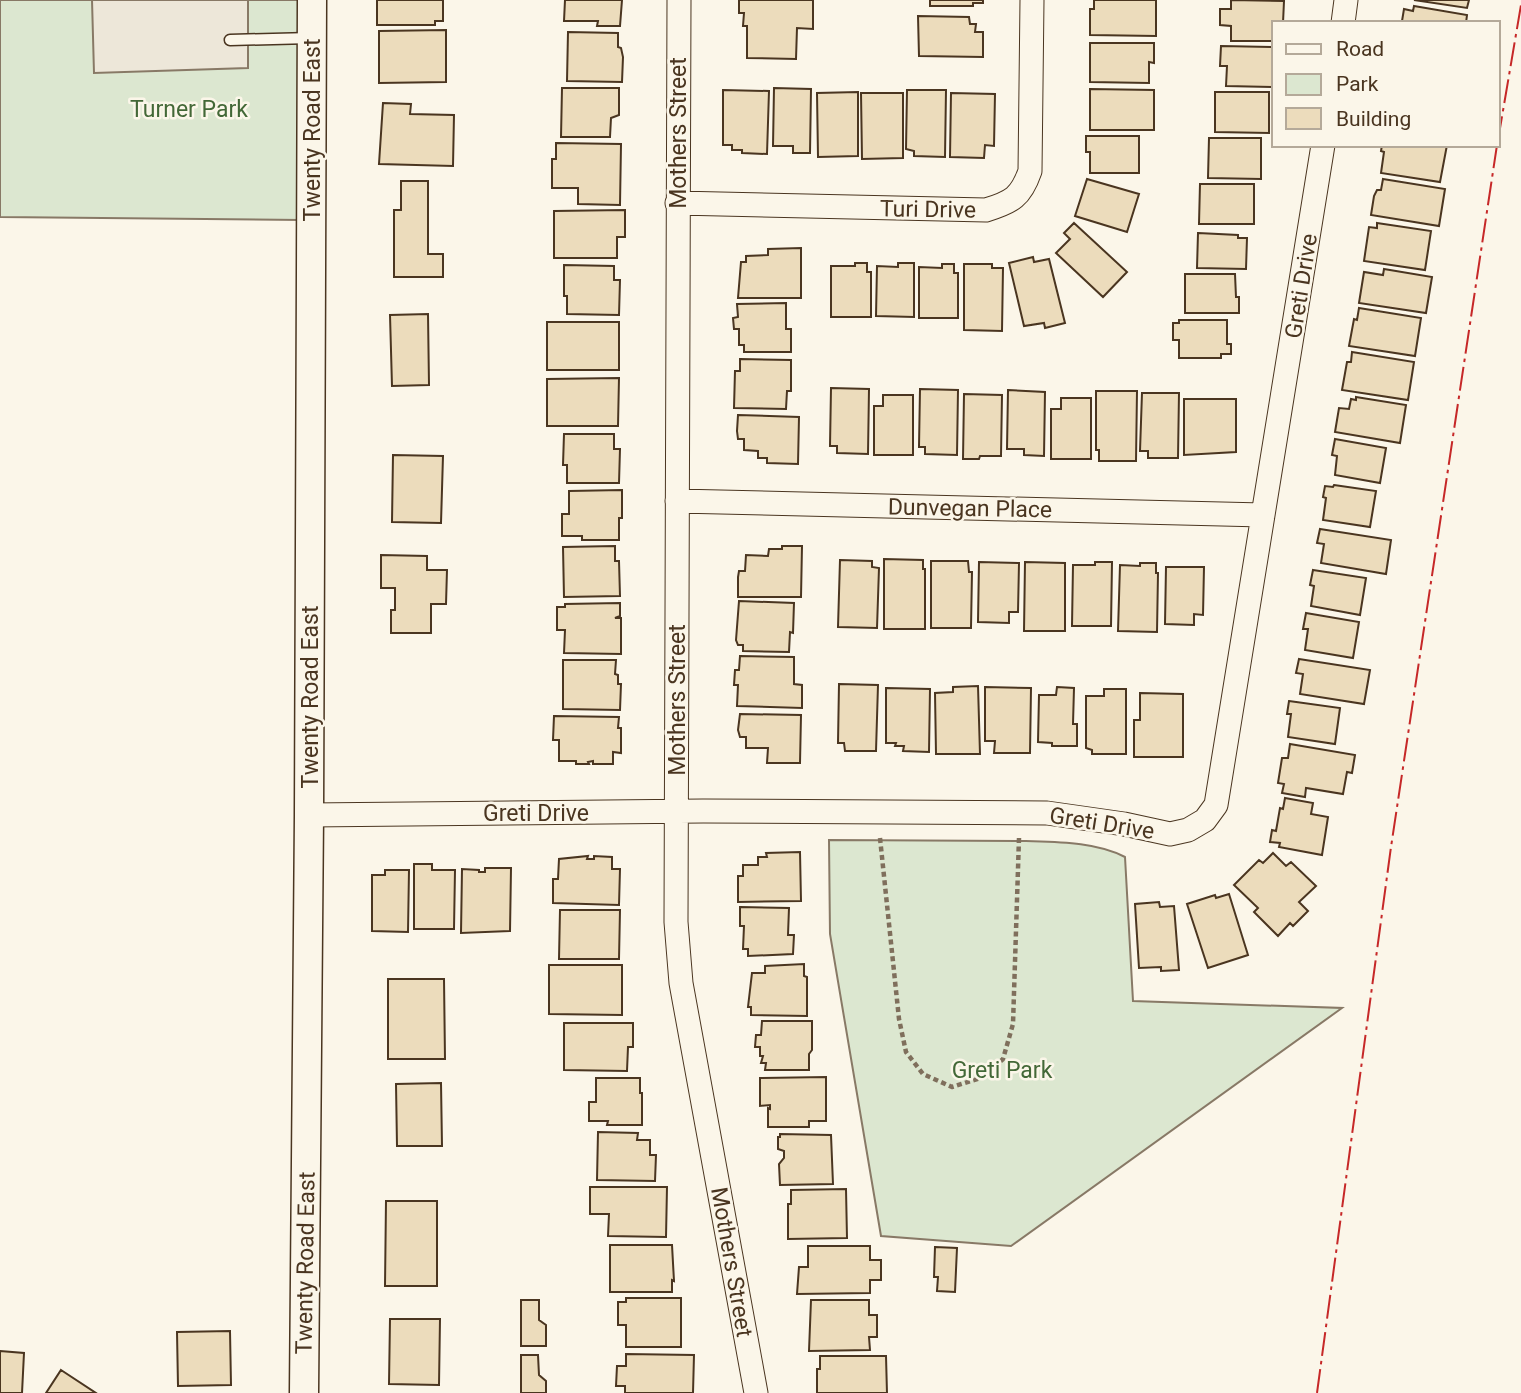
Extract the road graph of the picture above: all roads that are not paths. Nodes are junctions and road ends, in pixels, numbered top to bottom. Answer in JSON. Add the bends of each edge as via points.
{"nodes":[{"id":1,"x":312,"y":0,"type":"edge"},
{"id":2,"x":679,"y":0,"type":"edge"},
{"id":3,"x":1032,"y":0,"type":"edge"},
{"id":4,"x":1346,"y":0,"type":"edge"},
{"id":5,"x":1343,"y":21,"type":"edge"},
{"id":6,"x":312,"y":38,"type":"junction"},
{"id":7,"x":230,"y":40,"type":"dead end"},
{"id":8,"x":1323,"y":147,"type":"edge"},
{"id":9,"x":677,"y":203,"type":"junction"},
{"id":10,"x":677,"y":501,"type":"junction"},
{"id":11,"x":1263,"y":515,"type":"junction"},
{"id":12,"x":677,"y":811,"type":"junction"},
{"id":13,"x":309,"y":815,"type":"junction"},
{"id":14,"x":304,"y":1393,"type":"edge"},
{"id":15,"x":756,"y":1393,"type":"edge"}],
"edges":[{"from":1,"to":6,"type":"street","name":"Twenty Road East"},
{"from":2,"to":9,"type":"street","name":"Mothers Street"},
{"from":3,"to":9,"type":"street","name":"Turi Drive","via":[[1030,171],[1017,197],[986,210]]},
{"from":4,"to":5,"type":"street"},
{"from":6,"to":7,"type":"lane"},
{"from":6,"to":13,"type":"street","name":"Twenty Road East"},
{"from":8,"to":11,"type":"street","name":"Greti Drive"},
{"from":9,"to":10,"type":"street","name":"Mothers Street"},
{"from":10,"to":11,"type":"street","name":"Dunvegan Place"},
{"from":10,"to":12,"type":"street","name":"Mothers Street"},
{"from":11,"to":12,"type":"street","name":"Greti Drive","via":[[1216,805],[1205,820],[1188,830],[1170,834],[1047,813]]},
{"from":12,"to":13,"type":"street","name":"Greti Drive"},
{"from":12,"to":15,"type":"street","name":"Mothers Street","via":[[676,922],[681,983]]},
{"from":13,"to":14,"type":"street","name":"Twenty Road East"}]}
